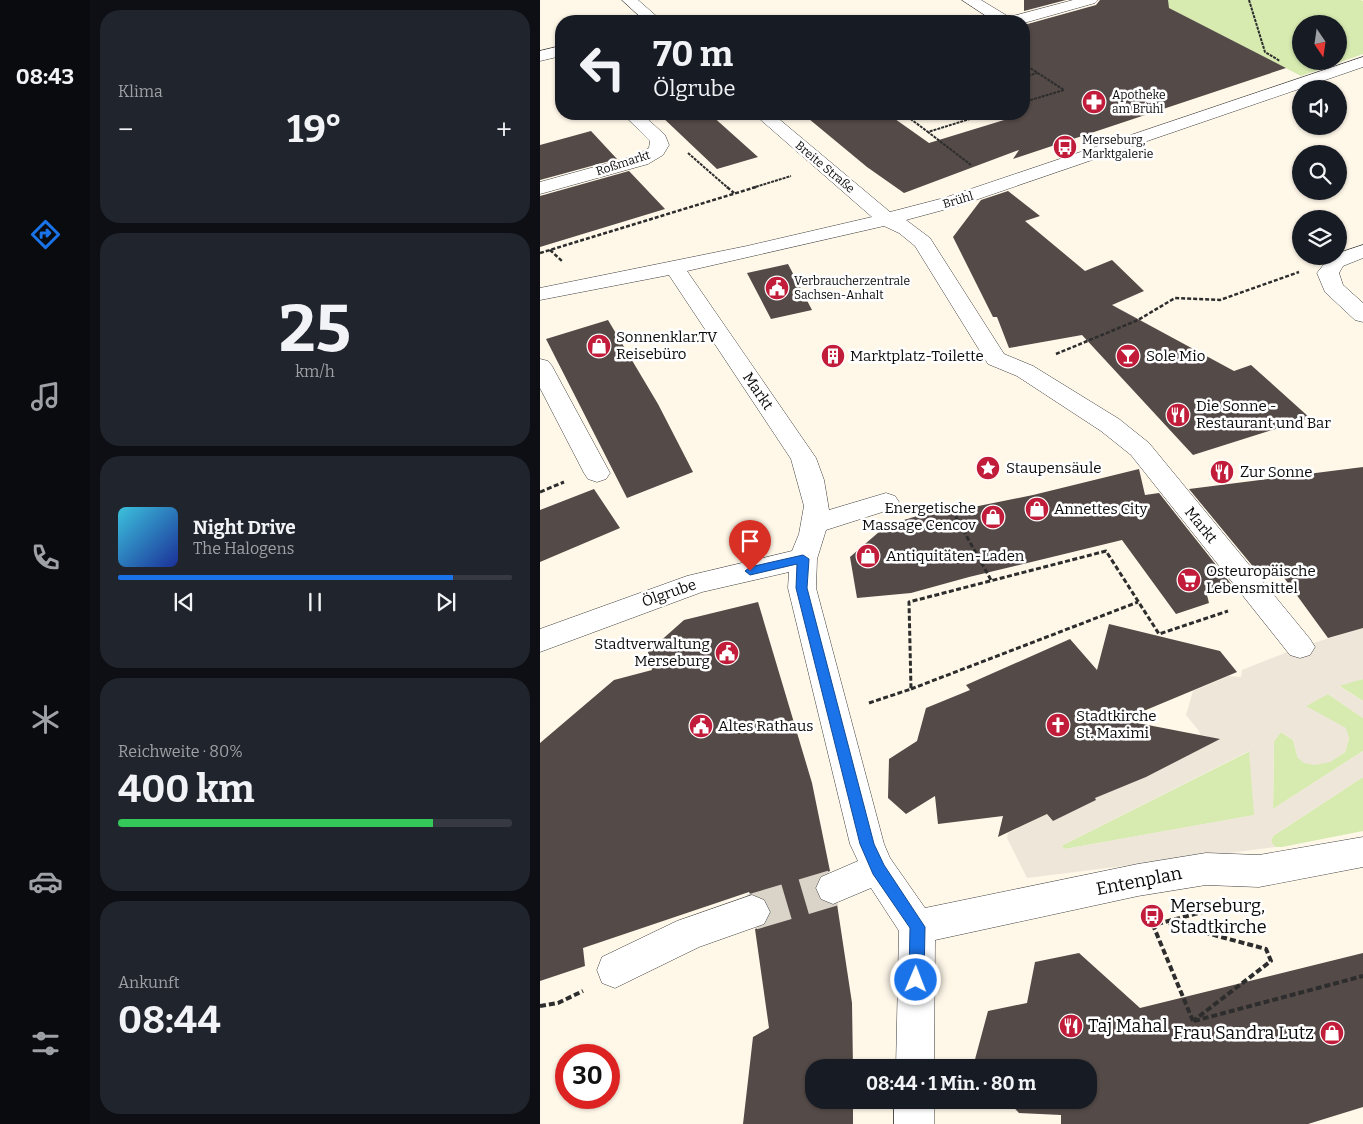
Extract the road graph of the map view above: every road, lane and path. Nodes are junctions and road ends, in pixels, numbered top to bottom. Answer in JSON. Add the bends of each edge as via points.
{"nodes":[{"id":1,"x":629,"y":0,"type":"edge"},
{"id":2,"x":970,"y":0,"type":"edge"},
{"id":3,"x":1090,"y":0,"type":"edge"},
{"id":4,"x":1249,"y":0,"type":"edge"},
{"id":5,"x":647,"y":15,"type":"edge"},
{"id":6,"x":994,"y":15,"type":"edge"},
{"id":7,"x":1030,"y":16,"type":"edge"},
{"id":8,"x":555,"y":52,"type":"edge"},
{"id":9,"x":540,"y":56,"type":"edge"},
{"id":10,"x":1363,"y":62,"type":"edge"},
{"id":11,"x":1030,"y":68,"type":"edge"},
{"id":12,"x":1038,"y":73,"type":"junction"},
{"id":13,"x":1030,"y":75,"type":"edge"},
{"id":14,"x":1313,"y":79,"type":"junction"},
{"id":15,"x":1030,"y":100,"type":"edge"},
{"id":16,"x":638,"y":120,"type":"edge"},
{"id":17,"x":770,"y":120,"type":"edge"},
{"id":18,"x":912,"y":120,"type":"edge"},
{"id":19,"x":967,"y":120,"type":"edge"},
{"id":20,"x":928,"y":132,"type":"junction"},
{"id":21,"x":660,"y":145,"type":"junction"},
{"id":22,"x":825,"y":166,"type":"junction"},
{"id":23,"x":999,"y":187,"type":"junction"},
{"id":24,"x":540,"y":188,"type":"edge"},
{"id":25,"x":734,"y":193,"type":"junction"},
{"id":26,"x":887,"y":220,"type":"junction"},
{"id":27,"x":1363,"y":251,"type":"edge"},
{"id":28,"x":540,"y":253,"type":"edge"},
{"id":29,"x":675,"y":268,"type":"junction"},
{"id":30,"x":1330,"y":268,"type":"junction"},
{"id":31,"x":540,"y":294,"type":"edge"},
{"id":32,"x":1363,"y":316,"type":"edge"},
{"id":33,"x":540,"y":366,"type":"edge"},
{"id":34,"x":1020,"y":369,"type":"junction"},
{"id":35,"x":545,"y":390,"type":"edge"},
{"id":36,"x":597,"y":473,"type":"dead end"},
{"id":37,"x":886,"y":502,"type":"dead end"},
{"id":38,"x":952,"y":510,"type":"dead end"},
{"id":39,"x":814,"y":524,"type":"junction"},
{"id":40,"x":803,"y":559,"type":"junction"},
{"id":41,"x":991,"y":580,"type":"junction"},
{"id":42,"x":1262,"y":600,"type":"junction"},
{"id":43,"x":1138,"y":602,"type":"junction"},
{"id":44,"x":540,"y":641,"type":"edge"},
{"id":45,"x":1300,"y":647,"type":"dead end"},
{"id":46,"x":911,"y":689,"type":"junction"},
{"id":47,"x":833,"y":715,"type":"junction"},
{"id":48,"x":1363,"y":852,"type":"edge"},
{"id":49,"x":878,"y":869,"type":"junction"},
{"id":50,"x":833,"y":888,"type":"tunnel mouth"},
{"id":51,"x":752,"y":912,"type":"tunnel mouth"},
{"id":52,"x":917,"y":927,"type":"junction"},
{"id":53,"x":615,"y":970,"type":"dead end"},
{"id":54,"x":1363,"y":976,"type":"edge"},
{"id":55,"x":1193,"y":1021,"type":"junction"},
{"id":56,"x":915,"y":1059,"type":"edge"},
{"id":57,"x":914,"y":1109,"type":"edge"},
{"id":58,"x":914,"y":1124,"type":"edge"}],
"edges":[{"from":1,"to":5,"type":"street"},
{"from":2,"to":6,"type":"street"},
{"from":3,"to":7,"type":"street"},
{"from":4,"to":14,"type":"path","via":[[1265,52]]},
{"from":8,"to":9,"type":"street"},
{"from":10,"to":14,"type":"street","name":"Brühl"},
{"from":11,"to":12,"type":"path"},
{"from":12,"to":13,"type":"path"},
{"from":12,"to":15,"type":"path","via":[[1064,90]]},
{"from":14,"to":23,"type":"street","name":"Brühl"},
{"from":16,"to":21,"type":"street","name":"Roßmarkt","via":[[659,139]]},
{"from":17,"to":22,"type":"street","name":"Breite Straße"},
{"from":18,"to":20,"type":"path"},
{"from":19,"to":20,"type":"path"},
{"from":20,"to":23,"type":"path"},
{"from":21,"to":24,"type":"street","name":"Roßmarkt","via":[[651,156],[641,160]]},
{"from":21,"to":25,"type":"path","via":[[685,150]]},
{"from":22,"to":25,"type":"path"},
{"from":22,"to":26,"type":"street","name":"Breite Straße"},
{"from":23,"to":26,"type":"street","name":"Brühl"},
{"from":25,"to":28,"type":"path"},
{"from":26,"to":29,"type":"street","name":"Brühl"},
{"from":26,"to":34,"type":"street","name":"Markt","via":[[907,228],[923,242],[996,359]]},
{"from":27,"to":30,"type":"street","via":[[1336,262]]},
{"from":29,"to":31,"type":"street","name":"Brühl"},
{"from":29,"to":39,"type":"street","name":"Markt","via":[[802,458],[817,506]]},
{"from":30,"to":32,"type":"street","via":[[1328,273],[1333,287]]},
{"from":30,"to":34,"type":"path","via":[[1311,268],[1220,300],[1175,298],[1138,320]]},
{"from":33,"to":35,"type":"street"},
{"from":34,"to":42,"type":"street","name":"Markt","via":[[1110,425],[1140,449]]},
{"from":35,"to":36,"type":"street"},
{"from":37,"to":39,"type":"street"},
{"from":38,"to":41,"type":"path"},
{"from":39,"to":40,"type":"street","name":"Markt"},
{"from":40,"to":44,"type":"street","name":"Ölgrube","via":[[697,583]]},
{"from":40,"to":47,"type":"street","name":"Markt","via":[[802,588]]},
{"from":41,"to":43,"type":"path","via":[[1106,551]]},
{"from":41,"to":46,"type":"path","via":[[909,602]]},
{"from":42,"to":43,"type":"path","via":[[1159,634]]},
{"from":42,"to":45,"type":"street","name":"Markt"},
{"from":43,"to":46,"type":"path"},
{"from":46,"to":47,"type":"path"},
{"from":47,"to":49,"type":"street","name":"Markt","via":[[867,844]]},
{"from":48,"to":52,"type":"street","name":"Entenplan","via":[[1259,871],[1206,869],[1138,880]]},
{"from":49,"to":50,"type":"street"},
{"from":49,"to":52,"type":"street","name":"Markt"},
{"from":51,"to":53,"type":"street","via":[[690,933]]},
{"from":52,"to":56,"type":"street"},
{"from":54,"to":55,"type":"path"},
{"from":55,"to":55,"type":"path","via":[[1271,961],[1266,949],[1167,923],[1153,925]]},
{"from":57,"to":58,"type":"street"}]}
